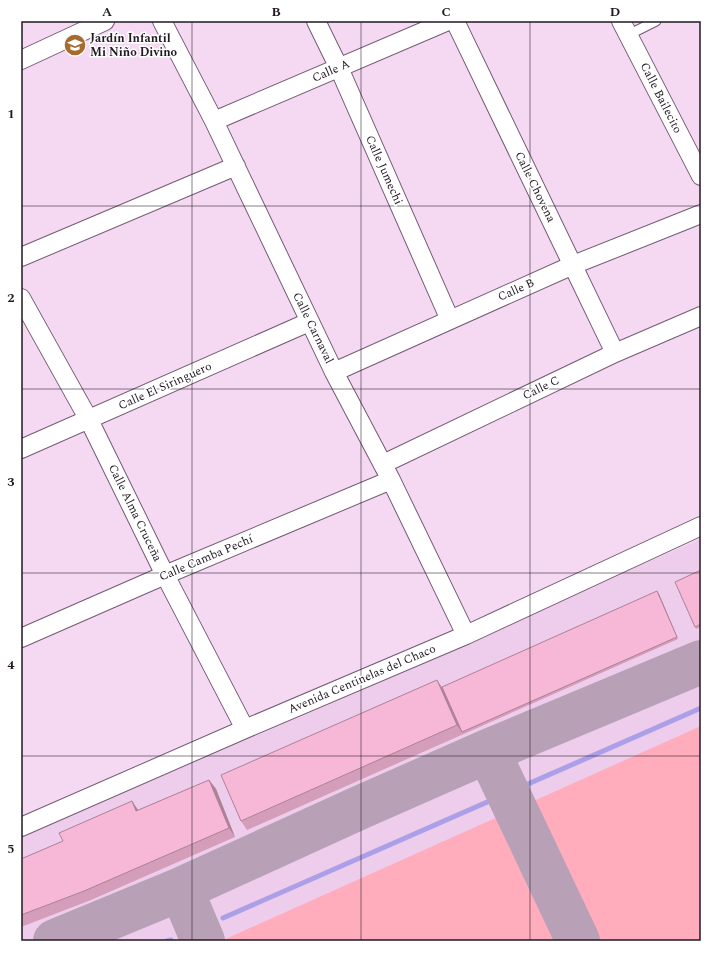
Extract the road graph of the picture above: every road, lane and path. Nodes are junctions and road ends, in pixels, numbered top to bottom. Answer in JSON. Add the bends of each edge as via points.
{"nodes":[{"id":1,"x":105,"y":21,"type":"edge"},
{"id":2,"x":162,"y":21,"type":"edge"},
{"id":3,"x":316,"y":21,"type":"edge"},
{"id":4,"x":448,"y":21,"type":"edge"},
{"id":5,"x":455,"y":21,"type":"edge"},
{"id":6,"x":656,"y":21,"type":"edge"},
{"id":7,"x":625,"y":28,"type":"edge"},
{"id":8,"x":21,"y":60,"type":"edge"},
{"id":9,"x":339,"y":68,"type":"junction"},
{"id":10,"x":214,"y":121,"type":"junction"},
{"id":11,"x":236,"y":166,"type":"junction"},
{"id":12,"x":701,"y":176,"type":"edge"},
{"id":13,"x":701,"y":214,"type":"edge"},
{"id":14,"x":21,"y":257,"type":"edge"},
{"id":15,"x":573,"y":265,"type":"junction"},
{"id":16,"x":21,"y":298,"type":"edge"},
{"id":17,"x":701,"y":316,"type":"edge"},
{"id":18,"x":450,"y":320,"type":"junction"},
{"id":19,"x":309,"y":322,"type":"junction"},
{"id":20,"x":615,"y":353,"type":"junction"},
{"id":21,"x":334,"y":372,"type":"junction"},
{"id":22,"x":89,"y":420,"type":"junction"},
{"id":23,"x":21,"y":449,"type":"edge"},
{"id":24,"x":383,"y":464,"type":"junction"},
{"id":25,"x":391,"y":480,"type":"junction"},
{"id":26,"x":701,"y":526,"type":"edge"},
{"id":27,"x":165,"y":575,"type":"junction"},
{"id":28,"x":466,"y":635,"type":"junction"},
{"id":29,"x":21,"y":638,"type":"edge"},
{"id":30,"x":245,"y":729,"type":"junction"},
{"id":31,"x":21,"y":827,"type":"edge"}],
"edges":[{"from":1,"to":8,"type":"street"},
{"from":2,"to":10,"type":"street","name":"Calle Carnaval"},
{"from":3,"to":9,"type":"street","name":"Calle Jumechi"},
{"from":4,"to":9,"type":"street","name":"Calle A"},
{"from":5,"to":15,"type":"street","name":"Calle Chovena"},
{"from":6,"to":7,"type":"lane"},
{"from":7,"to":12,"type":"street","name":"Calle Bailecito"},
{"from":9,"to":10,"type":"street","name":"Calle A"},
{"from":9,"to":18,"type":"street","name":"Calle Jumechi"},
{"from":10,"to":11,"type":"street","name":"Calle Carnaval"},
{"from":11,"to":14,"type":"street"},
{"from":11,"to":19,"type":"street","name":"Calle Carnaval"},
{"from":13,"to":15,"type":"street","name":"Calle B"},
{"from":15,"to":18,"type":"street","name":"Calle B"},
{"from":15,"to":20,"type":"street","name":"Calle Chovena"},
{"from":16,"to":22,"type":"street","name":"Calle Alma Cruceña"},
{"from":17,"to":20,"type":"street","name":"Calle C"},
{"from":18,"to":21,"type":"street","name":"Calle B"},
{"from":19,"to":21,"type":"street","name":"Calle Carnaval"},
{"from":19,"to":22,"type":"street","name":"Calle El Siringuero"},
{"from":20,"to":24,"type":"street","name":"Calle C"},
{"from":21,"to":24,"type":"street","name":"Calle Carnaval"},
{"from":22,"to":23,"type":"street","name":"Calle El Siringuero"},
{"from":22,"to":27,"type":"street","name":"Calle Alma Cruceña"},
{"from":24,"to":25,"type":"street","name":"Calle Carnaval"},
{"from":25,"to":27,"type":"street","name":"Calle Camba Pechí"},
{"from":25,"to":28,"type":"street","name":"Calle Carnaval"},
{"from":26,"to":28,"type":"street","name":"Avenida Centinelas del Chaco"},
{"from":27,"to":29,"type":"street","name":"Calle Camba Pechí"},
{"from":27,"to":30,"type":"street","name":"Calle Alma Cruceña"},
{"from":28,"to":30,"type":"street","name":"Avenida Centinelas del Chaco"},
{"from":30,"to":31,"type":"street","name":"Avenida Centinelas del Chaco"}]}
